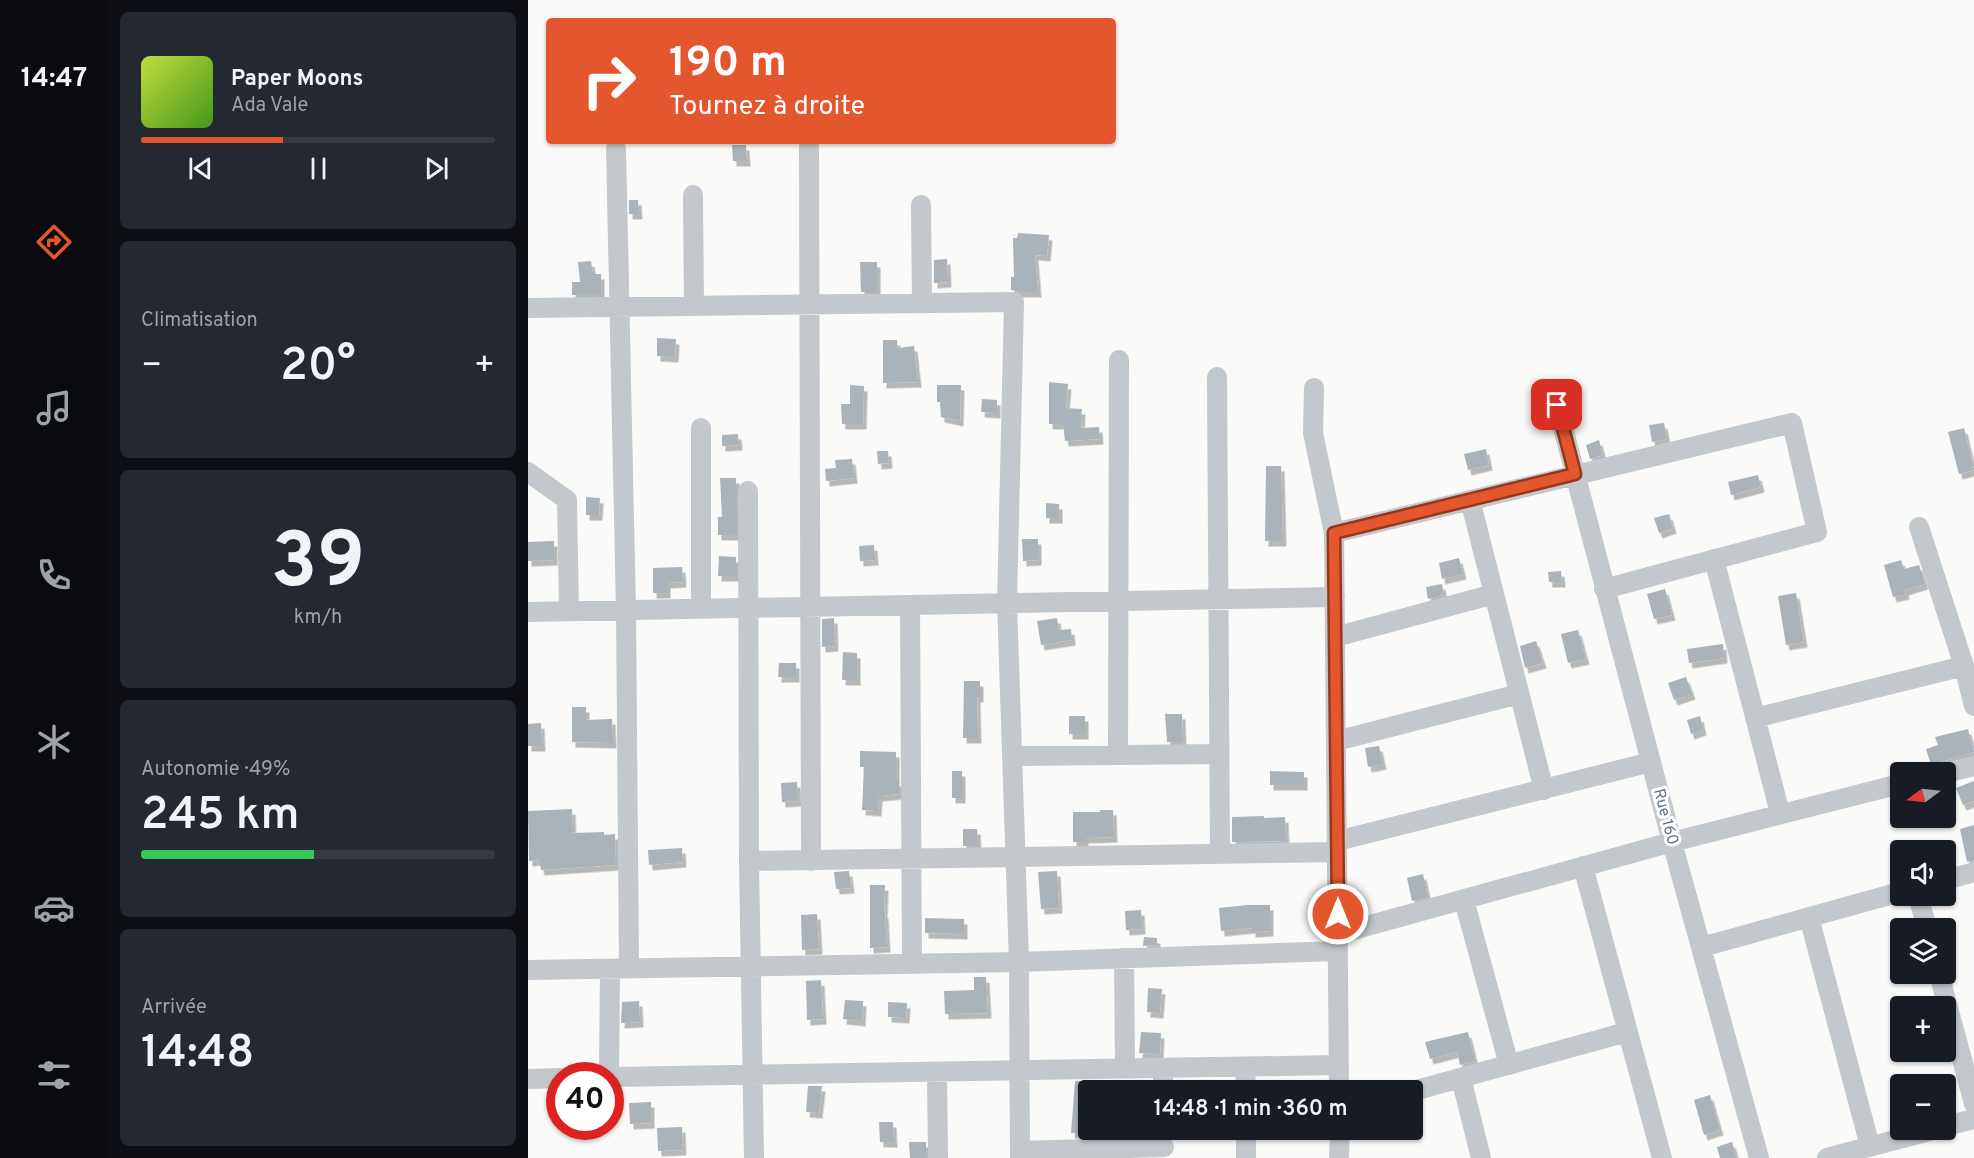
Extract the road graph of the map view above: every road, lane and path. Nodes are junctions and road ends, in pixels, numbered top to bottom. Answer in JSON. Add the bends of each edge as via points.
{"nodes":[{"id":1,"x":809,"y":146,"type":"dead end"},
{"id":2,"x":616,"y":148,"type":"dead end"},
{"id":3,"x":693,"y":195,"type":"dead end"},
{"id":4,"x":921,"y":205,"type":"dead end"},
{"id":5,"x":922,"y":302,"type":"junction"},
{"id":6,"x":810,"y":304,"type":"junction"},
{"id":7,"x":694,"y":305,"type":"junction"},
{"id":8,"x":620,"y":306,"type":"junction"},
{"id":9,"x":528,"y":308,"type":"edge"},
{"id":10,"x":1119,"y":360,"type":"dead end"},
{"id":11,"x":1217,"y":376,"type":"dead end"},
{"id":12,"x":1314,"y":388,"type":"dead end"},
{"id":13,"x":1557,"y":405,"type":"dead end"},
{"id":14,"x":701,"y":428,"type":"dead end"},
{"id":15,"x":528,"y":472,"type":"edge"},
{"id":16,"x":1575,"y":474,"type":"junction"},
{"id":17,"x":748,"y":491,"type":"dead end"},
{"id":18,"x":1470,"y":500,"type":"junction"},
{"id":19,"x":1919,"y":527,"type":"dead end"},
{"id":20,"x":1334,"y":533,"type":"junction"},
{"id":21,"x":1714,"y":560,"type":"junction"},
{"id":22,"x":1604,"y":589,"type":"junction"},
{"id":23,"x":1494,"y":594,"type":"junction"},
{"id":24,"x":1335,"y":597,"type":"junction"},
{"id":25,"x":1218,"y":600,"type":"junction"},
{"id":26,"x":1119,"y":601,"type":"junction"},
{"id":27,"x":1007,"y":603,"type":"junction"},
{"id":28,"x":910,"y":605,"type":"junction"},
{"id":29,"x":750,"y":607,"type":"junction"},
{"id":30,"x":810,"y":607,"type":"junction"},
{"id":31,"x":701,"y":608,"type":"junction"},
{"id":32,"x":626,"y":610,"type":"junction"},
{"id":33,"x":569,"y":611,"type":"junction"},
{"id":34,"x":528,"y":612,"type":"edge"},
{"id":35,"x":1335,"y":637,"type":"junction"},
{"id":36,"x":1964,"y":666,"type":"junction"},
{"id":37,"x":1519,"y":694,"type":"junction"},
{"id":38,"x":1974,"y":706,"type":"edge"},
{"id":39,"x":1755,"y":718,"type":"junction"},
{"id":40,"x":1336,"y":741,"type":"junction"},
{"id":41,"x":1119,"y":754,"type":"junction"},
{"id":42,"x":1219,"y":754,"type":"junction"},
{"id":43,"x":1012,"y":756,"type":"junction"},
{"id":44,"x":1651,"y":762,"type":"junction"},
{"id":45,"x":1974,"y":766,"type":"edge"},
{"id":46,"x":1956,"y":770,"type":"edge"},
{"id":47,"x":1890,"y":786,"type":"edge"},
{"id":48,"x":1544,"y":790,"type":"junction"},
{"id":49,"x":1780,"y":813,"type":"junction"},
{"id":50,"x":1672,"y":842,"type":"junction"},
{"id":51,"x":1337,"y":847,"type":"junction"},
{"id":52,"x":1220,"y":854,"type":"junction"},
{"id":53,"x":1016,"y":857,"type":"junction"},
{"id":54,"x":911,"y":859,"type":"junction"},
{"id":55,"x":749,"y":861,"type":"junction"},
{"id":56,"x":810,"y":861,"type":"junction"},
{"id":57,"x":1583,"y":866,"type":"junction"},
{"id":58,"x":1974,"y":872,"type":"edge"},
{"id":59,"x":1956,"y":877,"type":"edge"},
{"id":60,"x":1890,"y":895,"type":"edge"},
{"id":61,"x":1464,"y":900,"type":"junction"},
{"id":62,"x":1809,"y":917,"type":"junction"},
{"id":63,"x":1338,"y":942,"type":"junction"},
{"id":64,"x":1702,"y":947,"type":"junction"},
{"id":65,"x":1124,"y":958,"type":"junction"},
{"id":66,"x":1019,"y":962,"type":"junction"},
{"id":67,"x":912,"y":964,"type":"junction"},
{"id":68,"x":751,"y":967,"type":"junction"},
{"id":69,"x":620,"y":968,"type":"junction"},
{"id":70,"x":528,"y":970,"type":"edge"},
{"id":71,"x":1942,"y":984,"type":"edge"},
{"id":72,"x":1627,"y":1032,"type":"junction"},
{"id":73,"x":611,"y":1062,"type":"edge"},
{"id":74,"x":1339,"y":1065,"type":"junction"},
{"id":75,"x":1509,"y":1065,"type":"junction"},
{"id":76,"x":1245,"y":1066,"type":"junction"},
{"id":77,"x":1163,"y":1068,"type":"junction"},
{"id":78,"x":1125,"y":1069,"type":"junction"},
{"id":79,"x":1019,"y":1070,"type":"junction"},
{"id":80,"x":937,"y":1072,"type":"junction"},
{"id":81,"x":752,"y":1075,"type":"junction"},
{"id":82,"x":624,"y":1076,"type":"edge"},
{"id":83,"x":546,"y":1078,"type":"edge"},
{"id":84,"x":1461,"y":1078,"type":"junction"},
{"id":85,"x":528,"y":1079,"type":"edge"},
{"id":86,"x":1163,"y":1080,"type":"edge"},
{"id":87,"x":1246,"y":1080,"type":"edge"},
{"id":88,"x":1339,"y":1080,"type":"edge"},
{"id":89,"x":1423,"y":1088,"type":"edge"},
{"id":90,"x":1974,"y":1104,"type":"edge"},
{"id":91,"x":1974,"y":1119,"type":"edge"},
{"id":92,"x":1956,"y":1124,"type":"edge"},
{"id":93,"x":1246,"y":1140,"type":"edge"},
{"id":94,"x":1340,"y":1140,"type":"edge"},
{"id":95,"x":1894,"y":1140,"type":"edge"},
{"id":96,"x":1164,"y":1145,"type":"edge"},
{"id":97,"x":1870,"y":1146,"type":"junction"},
{"id":98,"x":1020,"y":1155,"type":"edge"},
{"id":99,"x":753,"y":1158,"type":"edge"},
{"id":100,"x":938,"y":1158,"type":"edge"},
{"id":101,"x":1246,"y":1158,"type":"edge"},
{"id":102,"x":1340,"y":1158,"type":"edge"},
{"id":103,"x":1481,"y":1158,"type":"edge"},
{"id":104,"x":1662,"y":1158,"type":"edge"},
{"id":105,"x":1759,"y":1158,"type":"edge"},
{"id":106,"x":1827,"y":1158,"type":"edge"}],
"edges":[{"from":1,"to":6,"type":"street"},
{"from":2,"to":8,"type":"street"},
{"from":3,"to":7,"type":"street"},
{"from":4,"to":5,"type":"street"},
{"from":5,"to":6,"type":"street"},
{"from":5,"to":27,"type":"street","via":[[1014,302]]},
{"from":6,"to":7,"type":"street"},
{"from":6,"to":30,"type":"street"},
{"from":7,"to":8,"type":"street"},
{"from":8,"to":9,"type":"street"},
{"from":8,"to":32,"type":"street"},
{"from":10,"to":26,"type":"street"},
{"from":11,"to":25,"type":"street"},
{"from":12,"to":20,"type":"street","via":[[1313,433]]},
{"from":13,"to":16,"type":"street","name":"Rue 160"},
{"from":14,"to":31,"type":"street"},
{"from":15,"to":33,"type":"street","via":[[567,500]]},
{"from":16,"to":18,"type":"street"},
{"from":16,"to":21,"type":"street","via":[[1792,423],[1817,532]]},
{"from":16,"to":22,"type":"street","name":"Rue 160"},
{"from":17,"to":29,"type":"street"},
{"from":18,"to":20,"type":"street"},
{"from":18,"to":23,"type":"street"},
{"from":19,"to":36,"type":"street"},
{"from":20,"to":24,"type":"street"},
{"from":21,"to":22,"type":"street"},
{"from":21,"to":39,"type":"street"},
{"from":22,"to":44,"type":"street","name":"Rue 160"},
{"from":23,"to":35,"type":"street"},
{"from":23,"to":37,"type":"street"},
{"from":24,"to":25,"type":"street"},
{"from":24,"to":35,"type":"street"},
{"from":25,"to":26,"type":"street"},
{"from":25,"to":42,"type":"street"},
{"from":26,"to":27,"type":"street"},
{"from":26,"to":41,"type":"street"},
{"from":27,"to":28,"type":"street"},
{"from":27,"to":43,"type":"street"},
{"from":28,"to":30,"type":"street"},
{"from":28,"to":54,"type":"street"},
{"from":29,"to":30,"type":"street"},
{"from":29,"to":31,"type":"street"},
{"from":29,"to":55,"type":"street"},
{"from":30,"to":56,"type":"street"},
{"from":31,"to":32,"type":"street"},
{"from":32,"to":33,"type":"street"},
{"from":32,"to":69,"type":"street"},
{"from":33,"to":34,"type":"street"},
{"from":35,"to":40,"type":"street"},
{"from":36,"to":38,"type":"street"},
{"from":36,"to":39,"type":"street"},
{"from":37,"to":40,"type":"street"},
{"from":37,"to":48,"type":"street"},
{"from":39,"to":49,"type":"street"},
{"from":40,"to":51,"type":"street"},
{"from":41,"to":42,"type":"street"},
{"from":41,"to":43,"type":"street"},
{"from":42,"to":52,"type":"street"},
{"from":43,"to":53,"type":"street"},
{"from":44,"to":48,"type":"street"},
{"from":44,"to":50,"type":"street","name":"Rue 160"},
{"from":45,"to":46,"type":"street"},
{"from":47,"to":49,"type":"street"},
{"from":48,"to":51,"type":"street"},
{"from":49,"to":50,"type":"street"},
{"from":50,"to":57,"type":"street"},
{"from":50,"to":64,"type":"street","name":"Rue 160"},
{"from":51,"to":52,"type":"street"},
{"from":51,"to":63,"type":"street"},
{"from":52,"to":53,"type":"street"},
{"from":53,"to":54,"type":"street"},
{"from":53,"to":66,"type":"street"},
{"from":54,"to":56,"type":"street"},
{"from":54,"to":67,"type":"street"},
{"from":55,"to":56,"type":"street"},
{"from":55,"to":68,"type":"street"},
{"from":57,"to":61,"type":"street"},
{"from":57,"to":72,"type":"street"},
{"from":58,"to":59,"type":"street"},
{"from":60,"to":62,"type":"street"},
{"from":61,"to":63,"type":"street"},
{"from":61,"to":75,"type":"street"},
{"from":62,"to":64,"type":"street"},
{"from":62,"to":97,"type":"street"},
{"from":63,"to":65,"type":"street"},
{"from":63,"to":74,"type":"street"},
{"from":64,"to":105,"type":"street","name":"Rue 160"},
{"from":65,"to":66,"type":"street"},
{"from":65,"to":78,"type":"street"},
{"from":66,"to":67,"type":"street"},
{"from":66,"to":79,"type":"street"},
{"from":67,"to":68,"type":"street"},
{"from":68,"to":69,"type":"street"},
{"from":68,"to":81,"type":"street"},
{"from":69,"to":70,"type":"street"},
{"from":69,"to":73,"type":"street"},
{"from":71,"to":90,"type":"street"},
{"from":72,"to":75,"type":"street"},
{"from":72,"to":104,"type":"street"},
{"from":74,"to":76,"type":"street"},
{"from":74,"to":88,"type":"street"},
{"from":75,"to":84,"type":"street"},
{"from":76,"to":77,"type":"street"},
{"from":76,"to":87,"type":"street"},
{"from":77,"to":78,"type":"street"},
{"from":77,"to":86,"type":"street"},
{"from":78,"to":79,"type":"street"},
{"from":79,"to":80,"type":"street"},
{"from":79,"to":98,"type":"street"},
{"from":80,"to":81,"type":"street"},
{"from":80,"to":100,"type":"street"},
{"from":81,"to":82,"type":"street"},
{"from":81,"to":99,"type":"street"},
{"from":83,"to":85,"type":"street"},
{"from":84,"to":89,"type":"street"},
{"from":84,"to":103,"type":"street"},
{"from":91,"to":92,"type":"street"},
{"from":93,"to":101,"type":"street"},
{"from":94,"to":102,"type":"street"},
{"from":95,"to":97,"type":"street"},
{"from":96,"to":98,"type":"street"},
{"from":97,"to":106,"type":"street"}]}
